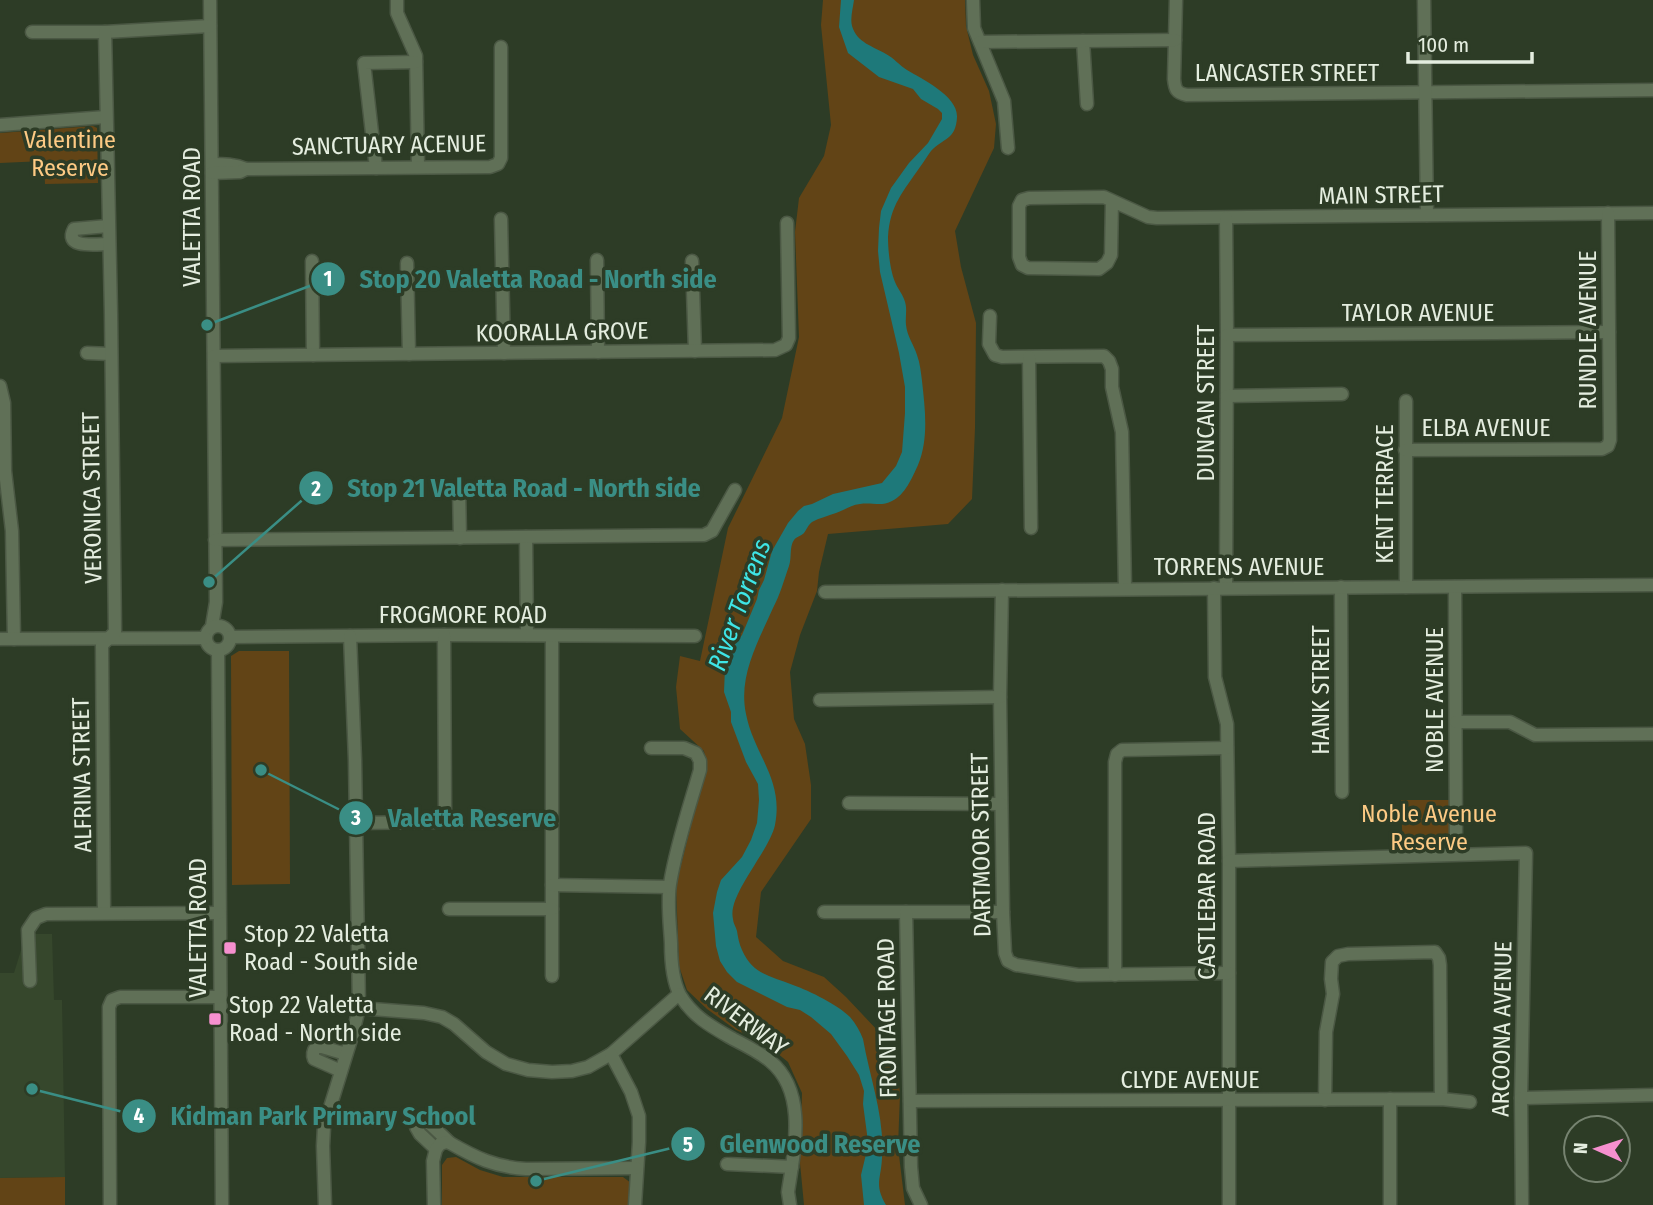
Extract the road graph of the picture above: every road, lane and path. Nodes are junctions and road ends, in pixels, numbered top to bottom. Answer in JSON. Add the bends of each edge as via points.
{"nodes":[{"id":1,"x":210,"y":0,"type":"edge"},
{"id":2,"x":397,"y":0,"type":"edge"},
{"id":3,"x":973,"y":0,"type":"edge"},
{"id":4,"x":1176,"y":0,"type":"edge"},
{"id":5,"x":1424,"y":0,"type":"edge"},
{"id":6,"x":210,"y":26,"type":"junction"},
{"id":7,"x":32,"y":32,"type":"dead end"},
{"id":8,"x":105,"y":32,"type":"junction"},
{"id":9,"x":1175,"y":40,"type":"junction"},
{"id":10,"x":1083,"y":41,"type":"junction"},
{"id":11,"x":980,"y":42,"type":"junction"},
{"id":12,"x":501,"y":47,"type":"dead end"},
{"id":13,"x":416,"y":62,"type":"junction"},
{"id":14,"x":1653,"y":90,"type":"edge"},
{"id":15,"x":1426,"y":93,"type":"junction"},
{"id":16,"x":1087,"y":104,"type":"dead end"},
{"id":17,"x":106,"y":117,"type":"junction"},
{"id":18,"x":0,"y":125,"type":"edge"},
{"id":19,"x":1008,"y":148,"type":"dead end"},
{"id":20,"x":376,"y":167,"type":"junction"},
{"id":21,"x":418,"y":167,"type":"junction"},
{"id":22,"x":212,"y":169,"type":"junction"},
{"id":23,"x":1112,"y":201,"type":"junction"},
{"id":24,"x":1608,"y":213,"type":"junction"},
{"id":25,"x":1653,"y":213,"type":"edge"},
{"id":26,"x":1427,"y":215,"type":"junction"},
{"id":27,"x":1226,"y":218,"type":"junction"},
{"id":28,"x":501,"y":219,"type":"dead end"},
{"id":29,"x":787,"y":223,"type":"dead end"},
{"id":30,"x":108,"y":226,"type":"junction"},
{"id":31,"x":108,"y":244,"type":"junction"},
{"id":32,"x":597,"y":260,"type":"dead end"},
{"id":33,"x":312,"y":261,"type":"dead end"},
{"id":34,"x":692,"y":261,"type":"dead end"},
{"id":35,"x":407,"y":263,"type":"dead end"},
{"id":36,"x":990,"y":316,"type":"dead end"},
{"id":37,"x":1609,"y":332,"type":"junction"},
{"id":38,"x":1227,"y":335,"type":"junction"},
{"id":39,"x":695,"y":351,"type":"junction"},
{"id":40,"x":598,"y":352,"type":"junction"},
{"id":41,"x":88,"y":353,"type":"dead end"},
{"id":42,"x":504,"y":353,"type":"junction"},
{"id":43,"x":111,"y":354,"type":"junction"},
{"id":44,"x":409,"y":354,"type":"junction"},
{"id":45,"x":313,"y":355,"type":"junction"},
{"id":46,"x":214,"y":356,"type":"junction"},
{"id":47,"x":1029,"y":357,"type":"junction"},
{"id":48,"x":0,"y":386,"type":"edge"},
{"id":49,"x":1342,"y":394,"type":"dead end"},
{"id":50,"x":1227,"y":396,"type":"junction"},
{"id":51,"x":1406,"y":401,"type":"dead end"},
{"id":52,"x":1608,"y":446,"type":"joint"},
{"id":53,"x":1405,"y":450,"type":"junction"},
{"id":54,"x":459,"y":488,"type":"dead end"},
{"id":55,"x":736,"y":490,"type":"dead end"},
{"id":56,"x":1031,"y":528,"type":"dead end"},
{"id":57,"x":526,"y":537,"type":"junction"},
{"id":58,"x":460,"y":538,"type":"junction"},
{"id":59,"x":215,"y":540,"type":"junction"},
{"id":60,"x":1653,"y":585,"type":"edge"},
{"id":61,"x":1341,"y":587,"type":"junction"},
{"id":62,"x":1406,"y":587,"type":"junction"},
{"id":63,"x":1455,"y":587,"type":"junction"},
{"id":64,"x":1220,"y":588,"type":"junction"},
{"id":65,"x":1125,"y":589,"type":"junction"},
{"id":66,"x":1002,"y":590,"type":"junction"},
{"id":67,"x":825,"y":592,"type":"dead end"},
{"id":68,"x":212,"y":630,"type":"junction"},
{"id":69,"x":444,"y":635,"type":"junction"},
{"id":70,"x":527,"y":635,"type":"junction"},
{"id":71,"x":350,"y":636,"type":"junction"},
{"id":72,"x":552,"y":636,"type":"junction"},
{"id":73,"x":695,"y":636,"type":"dead end"},
{"id":74,"x":230,"y":637,"type":"junction"},
{"id":75,"x":108,"y":638,"type":"junction"},
{"id":76,"x":0,"y":639,"type":"edge"},
{"id":77,"x":14,"y":639,"type":"junction"},
{"id":78,"x":218,"y":650,"type":"junction"},
{"id":79,"x":1000,"y":697,"type":"junction"},
{"id":80,"x":820,"y":700,"type":"dead end"},
{"id":81,"x":1456,"y":722,"type":"junction"},
{"id":82,"x":1653,"y":734,"type":"edge"},
{"id":83,"x":651,"y":748,"type":"dead end"},
{"id":84,"x":1227,"y":748,"type":"junction"},
{"id":85,"x":1342,"y":792,"type":"dead end"},
{"id":86,"x":849,"y":803,"type":"dead end"},
{"id":87,"x":1001,"y":804,"type":"junction"},
{"id":88,"x":356,"y":823,"type":"junction"},
{"id":89,"x":1456,"y":854,"type":"junction"},
{"id":90,"x":1229,"y":861,"type":"junction"},
{"id":91,"x":552,"y":885,"type":"junction"},
{"id":92,"x":669,"y":887,"type":"junction"},
{"id":93,"x":449,"y":909,"type":"dead end"},
{"id":94,"x":552,"y":909,"type":"junction"},
{"id":95,"x":824,"y":912,"type":"dead end"},
{"id":96,"x":906,"y":912,"type":"junction"},
{"id":97,"x":1003,"y":912,"type":"junction"},
{"id":98,"x":219,"y":913,"type":"junction"},
{"id":99,"x":104,"y":914,"type":"junction"},
{"id":100,"x":1229,"y":973,"type":"junction"},
{"id":101,"x":1115,"y":975,"type":"junction"},
{"id":102,"x":552,"y":976,"type":"dead end"},
{"id":103,"x":30,"y":981,"type":"dead end"},
{"id":104,"x":680,"y":994,"type":"junction"},
{"id":105,"x":220,"y":997,"type":"junction"},
{"id":106,"x":359,"y":1008,"type":"junction"},
{"id":107,"x":346,"y":1054,"type":"junction"},
{"id":108,"x":611,"y":1054,"type":"junction"},
{"id":109,"x":341,"y":1071,"type":"junction"},
{"id":110,"x":1653,"y":1095,"type":"edge"},
{"id":111,"x":1521,"y":1098,"type":"junction"},
{"id":112,"x":1390,"y":1099,"type":"junction"},
{"id":113,"x":1441,"y":1099,"type":"junction"},
{"id":114,"x":1325,"y":1100,"type":"junction"},
{"id":115,"x":910,"y":1101,"type":"junction"},
{"id":116,"x":1230,"y":1101,"type":"junction"},
{"id":117,"x":1470,"y":1102,"type":"dead end"},
{"id":118,"x":450,"y":1143,"type":"junction"},
{"id":119,"x":436,"y":1149,"type":"junction"},
{"id":120,"x":727,"y":1164,"type":"dead end"},
{"id":121,"x":792,"y":1167,"type":"junction"},
{"id":122,"x":636,"y":1168,"type":"junction"},
{"id":123,"x":110,"y":1205,"type":"edge"},
{"id":124,"x":222,"y":1205,"type":"edge"},
{"id":125,"x":325,"y":1205,"type":"edge"},
{"id":126,"x":433,"y":1205,"type":"edge"},
{"id":127,"x":635,"y":1205,"type":"edge"},
{"id":128,"x":790,"y":1205,"type":"edge"},
{"id":129,"x":921,"y":1205,"type":"edge"},
{"id":130,"x":1228,"y":1205,"type":"edge"},
{"id":131,"x":1390,"y":1205,"type":"edge"},
{"id":132,"x":1522,"y":1205,"type":"edge"}],
"edges":[{"from":1,"to":6,"type":"street","name":"VALETTA ROAD"},
{"from":2,"to":13,"type":"street","via":[[397,13]]},
{"from":3,"to":11,"type":"street"},
{"from":4,"to":9,"type":"street"},
{"from":5,"to":15,"type":"street"},
{"from":6,"to":8,"type":"street"},
{"from":6,"to":22,"type":"street","name":"VALETTA ROAD"},
{"from":7,"to":8,"type":"street"},
{"from":8,"to":17,"type":"street","name":"VERONICA STREET"},
{"from":9,"to":10,"type":"street"},
{"from":9,"to":15,"type":"street","name":"LANCASTER STREET","via":[[1175,89],[1187,95]]},
{"from":10,"to":11,"type":"street"},
{"from":10,"to":16,"type":"street"},
{"from":11,"to":19,"type":"street","via":[[1004,101]]},
{"from":12,"to":21,"type":"street","name":"SANCTUARY ACENUE","via":[[498,164]]},
{"from":13,"to":20,"type":"street","via":[[365,63]]},
{"from":13,"to":21,"type":"street"},
{"from":14,"to":15,"type":"street","name":"LANCASTER STREET"},
{"from":15,"to":26,"type":"street"},
{"from":17,"to":18,"type":"street"},
{"from":17,"to":30,"type":"street","name":"VERONICA STREET"},
{"from":20,"to":21,"type":"street","name":"SANCTUARY ACENUE"},
{"from":20,"to":22,"type":"street","name":"SANCTUARY ACENUE"},
{"from":22,"to":46,"type":"street","name":"VALETTA ROAD"},
{"from":23,"to":23,"type":"street","name":"MAIN STREET","via":[[1111,255],[1099,269],[1022,265],[1022,200],[1104,197]]},
{"from":23,"to":27,"type":"street","name":"MAIN STREET","via":[[1152,218]]},
{"from":24,"to":25,"type":"street","name":"MAIN STREET"},
{"from":24,"to":26,"type":"street","name":"MAIN STREET"},
{"from":24,"to":37,"type":"street","name":"RUNDLE AVENUE"},
{"from":26,"to":27,"type":"street","name":"MAIN STREET"},
{"from":27,"to":38,"type":"street","name":"DUNCAN STREET"},
{"from":28,"to":42,"type":"street"},
{"from":29,"to":39,"type":"street","name":"KOORALLA GROVE","via":[[786,345],[775,350]]},
{"from":30,"to":31,"type":"street","name":"VERONICA STREET"},
{"from":30,"to":31,"type":"street","via":[[71,233],[74,242]]},
{"from":31,"to":43,"type":"street","name":"VERONICA STREET"},
{"from":32,"to":40,"type":"street"},
{"from":33,"to":45,"type":"street"},
{"from":34,"to":39,"type":"street"},
{"from":35,"to":44,"type":"street"},
{"from":36,"to":47,"type":"street","via":[[989,344],[995,355]]},
{"from":37,"to":38,"type":"street","name":"TAYLOR AVENUE"},
{"from":37,"to":52,"type":"street","name":"RUNDLE AVENUE"},
{"from":38,"to":50,"type":"street","name":"DUNCAN STREET"},
{"from":39,"to":40,"type":"street","name":"KOORALLA GROVE"},
{"from":40,"to":42,"type":"street","name":"KOORALLA GROVE"},
{"from":41,"to":43,"type":"street"},
{"from":42,"to":44,"type":"street","name":"KOORALLA GROVE"},
{"from":43,"to":75,"type":"street","name":"VERONICA STREET","via":[[114,632]]},
{"from":44,"to":45,"type":"street","name":"KOORALLA GROVE"},
{"from":45,"to":46,"type":"street","name":"KOORALLA GROVE"},
{"from":46,"to":59,"type":"street","name":"VALETTA ROAD"},
{"from":47,"to":56,"type":"street"},
{"from":47,"to":65,"type":"street","via":[[1104,356],[1109,361],[1122,432]]},
{"from":48,"to":77,"type":"street","via":[[5,403]]},
{"from":49,"to":50,"type":"street"},
{"from":50,"to":64,"type":"street","name":"DUNCAN STREET"},
{"from":51,"to":53,"type":"street","name":"KENT TERRACE"},
{"from":52,"to":53,"type":"street","name":"ELBA AVENUE"},
{"from":53,"to":62,"type":"street","name":"KENT TERRACE"},
{"from":54,"to":58,"type":"street"},
{"from":55,"to":57,"type":"street","via":[[712,531],[704,535]]},
{"from":57,"to":58,"type":"street"},
{"from":57,"to":70,"type":"street"},
{"from":58,"to":59,"type":"street"},
{"from":59,"to":68,"type":"street","name":"VALETTA ROAD"},
{"from":60,"to":63,"type":"street","name":"TORRENS AVENUE"},
{"from":61,"to":62,"type":"street","name":"TORRENS AVENUE"},
{"from":61,"to":64,"type":"street","name":"TORRENS AVENUE"},
{"from":61,"to":85,"type":"street","name":"HANK STREET"},
{"from":62,"to":63,"type":"street","name":"TORRENS AVENUE"},
{"from":63,"to":81,"type":"street","name":"NOBLE AVENUE"},
{"from":64,"to":65,"type":"street","name":"TORRENS AVENUE"},
{"from":64,"to":84,"type":"street","name":"CASTLEBAR ROAD","via":[[1215,677],[1227,724]]},
{"from":65,"to":66,"type":"street","name":"TORRENS AVENUE"},
{"from":66,"to":67,"type":"street","name":"TORRENS AVENUE"},
{"from":66,"to":79,"type":"street","name":"DARTMOOR STREET"},
{"from":68,"to":74,"type":"street","via":[[228,631]]},
{"from":68,"to":75,"type":"street"},
{"from":68,"to":78,"type":"street","via":[[209,647]]},
{"from":69,"to":70,"type":"street","name":"FROGMORE ROAD"},
{"from":69,"to":71,"type":"street","name":"FROGMORE ROAD"},
{"from":69,"to":88,"type":"street","via":[[443,817],[435,822]]},
{"from":70,"to":72,"type":"street","name":"FROGMORE ROAD"},
{"from":71,"to":74,"type":"street","name":"FROGMORE ROAD"},
{"from":71,"to":88,"type":"street"},
{"from":72,"to":73,"type":"street","name":"FROGMORE ROAD"},
{"from":72,"to":91,"type":"street"},
{"from":74,"to":78,"type":"street","via":[[227,646]]},
{"from":75,"to":77,"type":"street"},
{"from":75,"to":99,"type":"street","name":"ALFRINA STREET","via":[[102,645]]},
{"from":76,"to":77,"type":"street"},
{"from":78,"to":98,"type":"street","name":"VALETTA ROAD"},
{"from":79,"to":80,"type":"street"},
{"from":79,"to":87,"type":"street","name":"DARTMOOR STREET"},
{"from":81,"to":82,"type":"street","via":[[1510,722],[1535,735]]},
{"from":81,"to":89,"type":"street","name":"NOBLE AVENUE"},
{"from":83,"to":92,"type":"street","name":"RIVERWAY","via":[[684,748],[696,753],[700,761]]},
{"from":84,"to":90,"type":"street","name":"CASTLEBAR ROAD"},
{"from":84,"to":101,"type":"street","via":[[1122,750],[1117,754]]},
{"from":86,"to":87,"type":"street"},
{"from":87,"to":97,"type":"street","name":"DARTMOOR STREET"},
{"from":88,"to":106,"type":"street"},
{"from":89,"to":90,"type":"street"},
{"from":89,"to":111,"type":"street","name":"ARCOONA AVENUE","via":[[1525,853]]},
{"from":90,"to":100,"type":"street","name":"CASTLEBAR ROAD"},
{"from":91,"to":92,"type":"street"},
{"from":91,"to":94,"type":"street"},
{"from":92,"to":104,"type":"street","name":"RIVERWAY","via":[[671,962]]},
{"from":93,"to":94,"type":"street"},
{"from":94,"to":102,"type":"street"},
{"from":95,"to":96,"type":"street"},
{"from":96,"to":97,"type":"street"},
{"from":96,"to":115,"type":"street","name":"FRONTAGE ROAD"},
{"from":97,"to":101,"type":"street","name":"DARTMOOR STREET","via":[[1008,961],[1078,975]]},
{"from":98,"to":99,"type":"street"},
{"from":98,"to":105,"type":"street","name":"VALETTA ROAD"},
{"from":99,"to":103,"type":"street","via":[[36,918],[28,930]]},
{"from":100,"to":101,"type":"street","name":"DARTMOOR STREET"},
{"from":100,"to":116,"type":"street","name":"CASTLEBAR ROAD"},
{"from":104,"to":108,"type":"street"},
{"from":104,"to":121,"type":"street","name":"RIVERWAY","via":[[694,1015],[771,1061],[784,1077],[796,1116]]},
{"from":105,"to":123,"type":"street","via":[[120,997],[109,1007]]},
{"from":105,"to":124,"type":"street","name":"VALETTA ROAD"},
{"from":106,"to":107,"type":"street"},
{"from":106,"to":108,"type":"street","via":[[442,1017],[486,1052],[528,1070],[572,1071]]},
{"from":107,"to":109,"type":"street"},
{"from":107,"to":109,"type":"street","via":[[322,1047],[314,1050],[314,1059]]},
{"from":108,"to":122,"type":"street","via":[[639,1116]]},
{"from":109,"to":125,"type":"street","via":[[324,1127]]},
{"from":110,"to":111,"type":"street"},
{"from":111,"to":132,"type":"street","name":"ARCOONA AVENUE"},
{"from":112,"to":113,"type":"street","name":"CLYDE AVENUE"},
{"from":112,"to":114,"type":"street","name":"CLYDE AVENUE"},
{"from":112,"to":131,"type":"street"},
{"from":113,"to":114,"type":"street","via":[[1440,965],[1435,952],[1348,954],[1332,962],[1334,993],[1326,1032]]},
{"from":113,"to":117,"type":"street","name":"CLYDE AVENUE"},
{"from":114,"to":116,"type":"street","name":"CLYDE AVENUE"},
{"from":115,"to":116,"type":"street","name":"CLYDE AVENUE"},
{"from":115,"to":129,"type":"street","name":"FRONTAGE ROAD","via":[[913,1188]]},
{"from":116,"to":130,"type":"street","name":"CASTLEBAR ROAD"},
{"from":118,"to":119,"type":"street"},
{"from":118,"to":119,"type":"street","via":[[422,1120],[418,1131]]},
{"from":118,"to":122,"type":"street","via":[[509,1168]]},
{"from":119,"to":126,"type":"street"},
{"from":120,"to":121,"type":"street"},
{"from":121,"to":128,"type":"street","name":"RIVERWAY"},
{"from":122,"to":127,"type":"street"}]}
